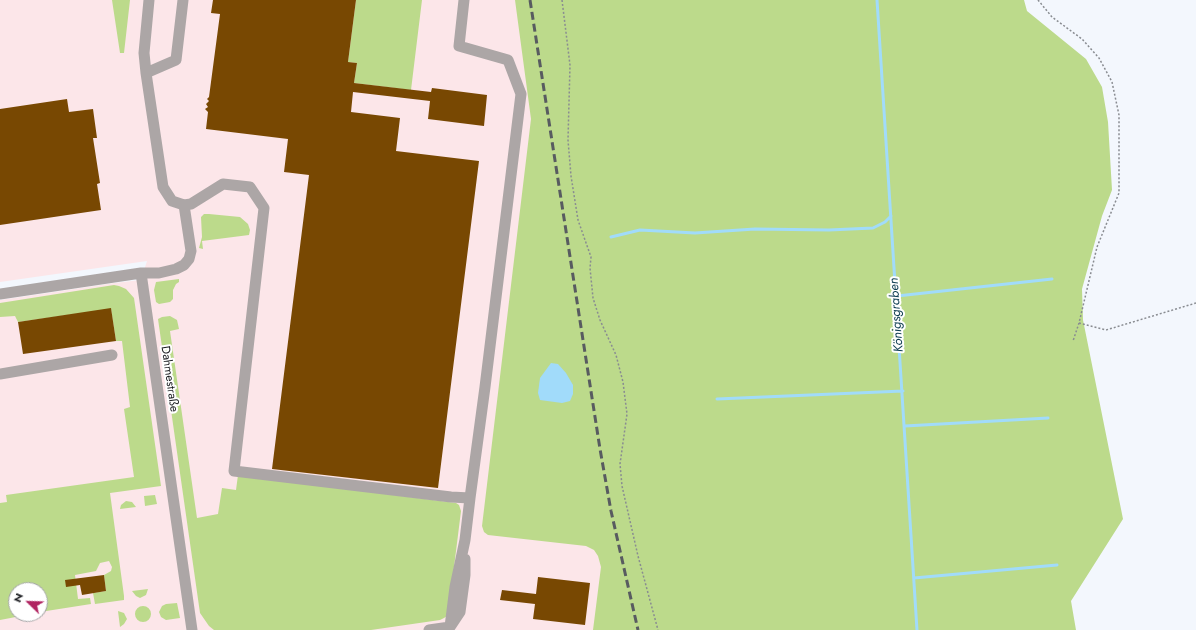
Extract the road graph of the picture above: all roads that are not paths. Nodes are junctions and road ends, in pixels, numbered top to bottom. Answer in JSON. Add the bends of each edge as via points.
{"nodes":[{"id":1,"x":149,"y":0,"type":"edge"},
{"id":2,"x":183,"y":0,"type":"edge"},
{"id":3,"x":464,"y":0,"type":"edge"},
{"id":4,"x":146,"y":73,"type":"junction"},
{"id":5,"x":184,"y":205,"type":"junction"},
{"id":6,"x":141,"y":273,"type":"junction"},
{"id":7,"x":0,"y":294,"type":"edge"},
{"id":8,"x":112,"y":355,"type":"dead end"},
{"id":9,"x":0,"y":374,"type":"edge"},
{"id":10,"x":470,"y":498,"type":"junction"},
{"id":11,"x":192,"y":630,"type":"edge"},
{"id":12,"x":429,"y":630,"type":"edge"}],
"edges":[{"from":1,"to":4,"type":"street","via":[[144,53]]},
{"from":2,"to":4,"type":"street","via":[[176,60]]},
{"from":3,"to":10,"type":"street","via":[[458,46],[508,60],[522,94]]},
{"from":4,"to":5,"type":"street","via":[[163,187],[172,201]]},
{"from":5,"to":6,"type":"street","via":[[191,251],[189,259],[176,269],[159,273]]},
{"from":5,"to":10,"type":"street","via":[[191,204],[223,184],[250,187],[264,208],[234,471]]},
{"from":6,"to":7,"type":"street"},
{"from":6,"to":11,"type":"street","name":"Dahmestraße"},
{"from":8,"to":9,"type":"street"},
{"from":10,"to":12,"type":"street","via":[[460,612],[450,627]]}]}
